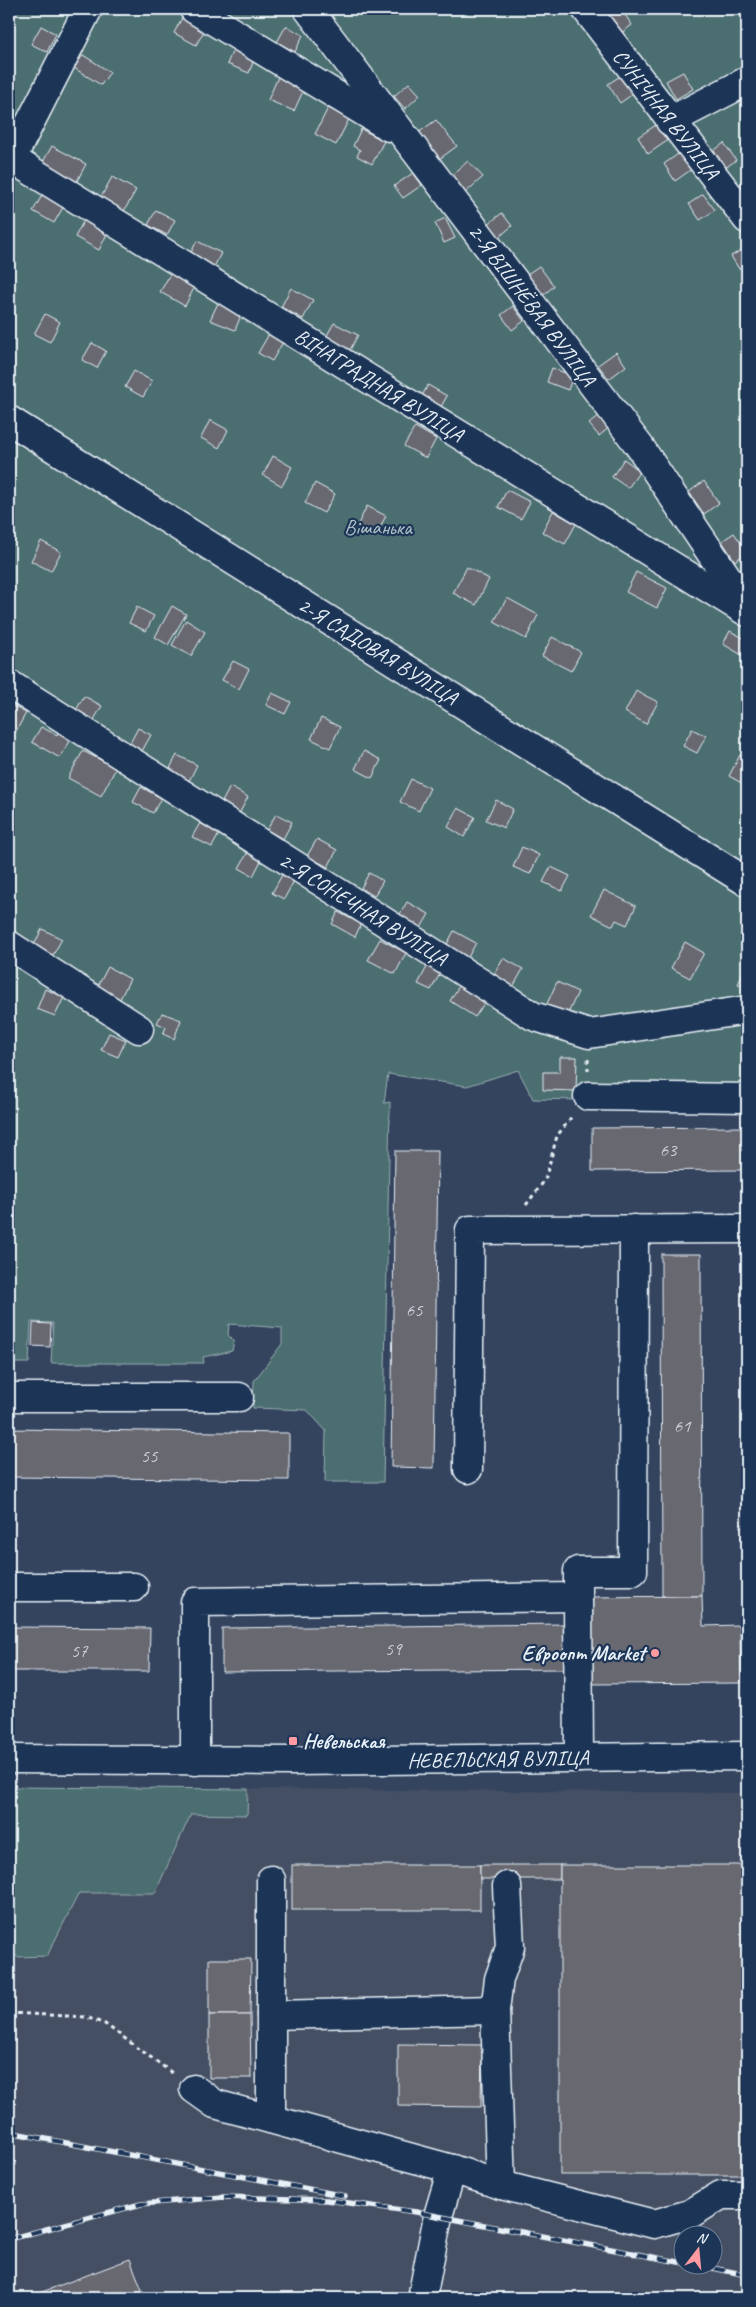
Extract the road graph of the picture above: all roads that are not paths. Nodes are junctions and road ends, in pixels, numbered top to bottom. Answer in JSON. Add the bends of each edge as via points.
{"nodes":[{"id":1,"x":88,"y":9,"type":"edge"},
{"id":2,"x":194,"y":9,"type":"edge"},
{"id":3,"x":308,"y":9,"type":"edge"},
{"id":4,"x":586,"y":9,"type":"edge"},
{"id":5,"x":747,"y":81,"type":"edge"},
{"id":6,"x":670,"y":121,"type":"junction"},
{"id":7,"x":400,"y":133,"type":"junction"},
{"id":8,"x":10,"y":161,"type":"edge"},
{"id":9,"x":747,"y":219,"type":"edge"},
{"id":10,"x":9,"y":420,"type":"edge"},
{"id":11,"x":747,"y":607,"type":"edge"},
{"id":12,"x":747,"y":612,"type":"edge"},
{"id":13,"x":9,"y":684,"type":"edge"},
{"id":14,"x":747,"y":882,"type":"edge"},
{"id":15,"x":9,"y":946,"type":"edge"},
{"id":16,"x":747,"y":1010,"type":"edge"},
{"id":17,"x":139,"y":1029,"type":"dead end"},
{"id":18,"x":588,"y":1096,"type":"road end"},
{"id":19,"x":747,"y":1098,"type":"edge"},
{"id":20,"x":634,"y":1229,"type":"junction"},
{"id":21,"x":747,"y":1229,"type":"edge"},
{"id":22,"x":9,"y":1397,"type":"edge"},
{"id":23,"x":240,"y":1398,"type":"dead end"},
{"id":24,"x":468,"y":1469,"type":"dead end"},
{"id":25,"x":9,"y":1587,"type":"edge"},
{"id":26,"x":134,"y":1588,"type":"dead end"},
{"id":27,"x":578,"y":1597,"type":"junction"},
{"id":28,"x":747,"y":1756,"type":"edge"},
{"id":29,"x":579,"y":1758,"type":"junction"},
{"id":30,"x":9,"y":1759,"type":"edge"},
{"id":31,"x":195,"y":1761,"type":"junction"},
{"id":32,"x":270,"y":1880,"type":"dead end"},
{"id":33,"x":507,"y":1886,"type":"dead end"},
{"id":34,"x":495,"y":2010,"type":"junction"},
{"id":35,"x":271,"y":2015,"type":"junction"},
{"id":36,"x":194,"y":2089,"type":"road end"},
{"id":37,"x":271,"y":2119,"type":"junction"},
{"id":38,"x":452,"y":2169,"type":"junction"},
{"id":39,"x":501,"y":2185,"type":"junction"},
{"id":40,"x":747,"y":2195,"type":"edge"},
{"id":41,"x":422,"y":2298,"type":"edge"}],
"edges":[{"from":1,"to":8,"type":"street"},
{"from":2,"to":7,"type":"street"},
{"from":3,"to":7,"type":"street","name":"2-Я ВІШНЁВАЯ ВУЛІЦА"},
{"from":4,"to":6,"type":"street","name":"СУНІЧНАЯ ВУЛІЦА"},
{"from":5,"to":6,"type":"street"},
{"from":6,"to":9,"type":"street","name":"СУНІЧНАЯ ВУЛІЦА"},
{"from":7,"to":11,"type":"street","name":"2-Я ВІШНЁВАЯ ВУЛІЦА","via":[[640,447]]},
{"from":8,"to":12,"type":"street","name":"ВІНАГРАДНАЯ ВУЛІЦА"},
{"from":10,"to":14,"type":"street","name":"2-Я САДОВАЯ ВУЛІЦА"},
{"from":13,"to":16,"type":"street","name":"2-Я СОНЕЧНАЯ ВУЛІЦА","via":[[533,1016],[589,1034]]},
{"from":15,"to":17,"type":"street"},
{"from":18,"to":19,"type":"street"},
{"from":20,"to":21,"type":"street"},
{"from":20,"to":24,"type":"street","via":[[470,1230]]},
{"from":20,"to":27,"type":"street","via":[[633,1571],[578,1571]]},
{"from":22,"to":23,"type":"street"},
{"from":25,"to":26,"type":"street"},
{"from":27,"to":29,"type":"street"},
{"from":27,"to":31,"type":"street","via":[[195,1602]]},
{"from":28,"to":29,"type":"street","name":"НЕВЕЛЬСКАЯ ВУЛІЦА"},
{"from":29,"to":31,"type":"street","name":"НЕВЕЛЬСКАЯ ВУЛІЦА"},
{"from":30,"to":31,"type":"street","name":"НЕВЕЛЬСКАЯ ВУЛІЦА"},
{"from":32,"to":35,"type":"street"},
{"from":33,"to":34,"type":"street","via":[[510,1947],[499,1979]]},
{"from":34,"to":35,"type":"street"},
{"from":34,"to":39,"type":"street"},
{"from":35,"to":37,"type":"street"},
{"from":36,"to":37,"type":"street","via":[[215,2104]]},
{"from":37,"to":38,"type":"street"},
{"from":38,"to":39,"type":"street"},
{"from":38,"to":41,"type":"street","via":[[438,2216]]},
{"from":39,"to":40,"type":"street","via":[[654,2224],[690,2214],[721,2195]]}]}
